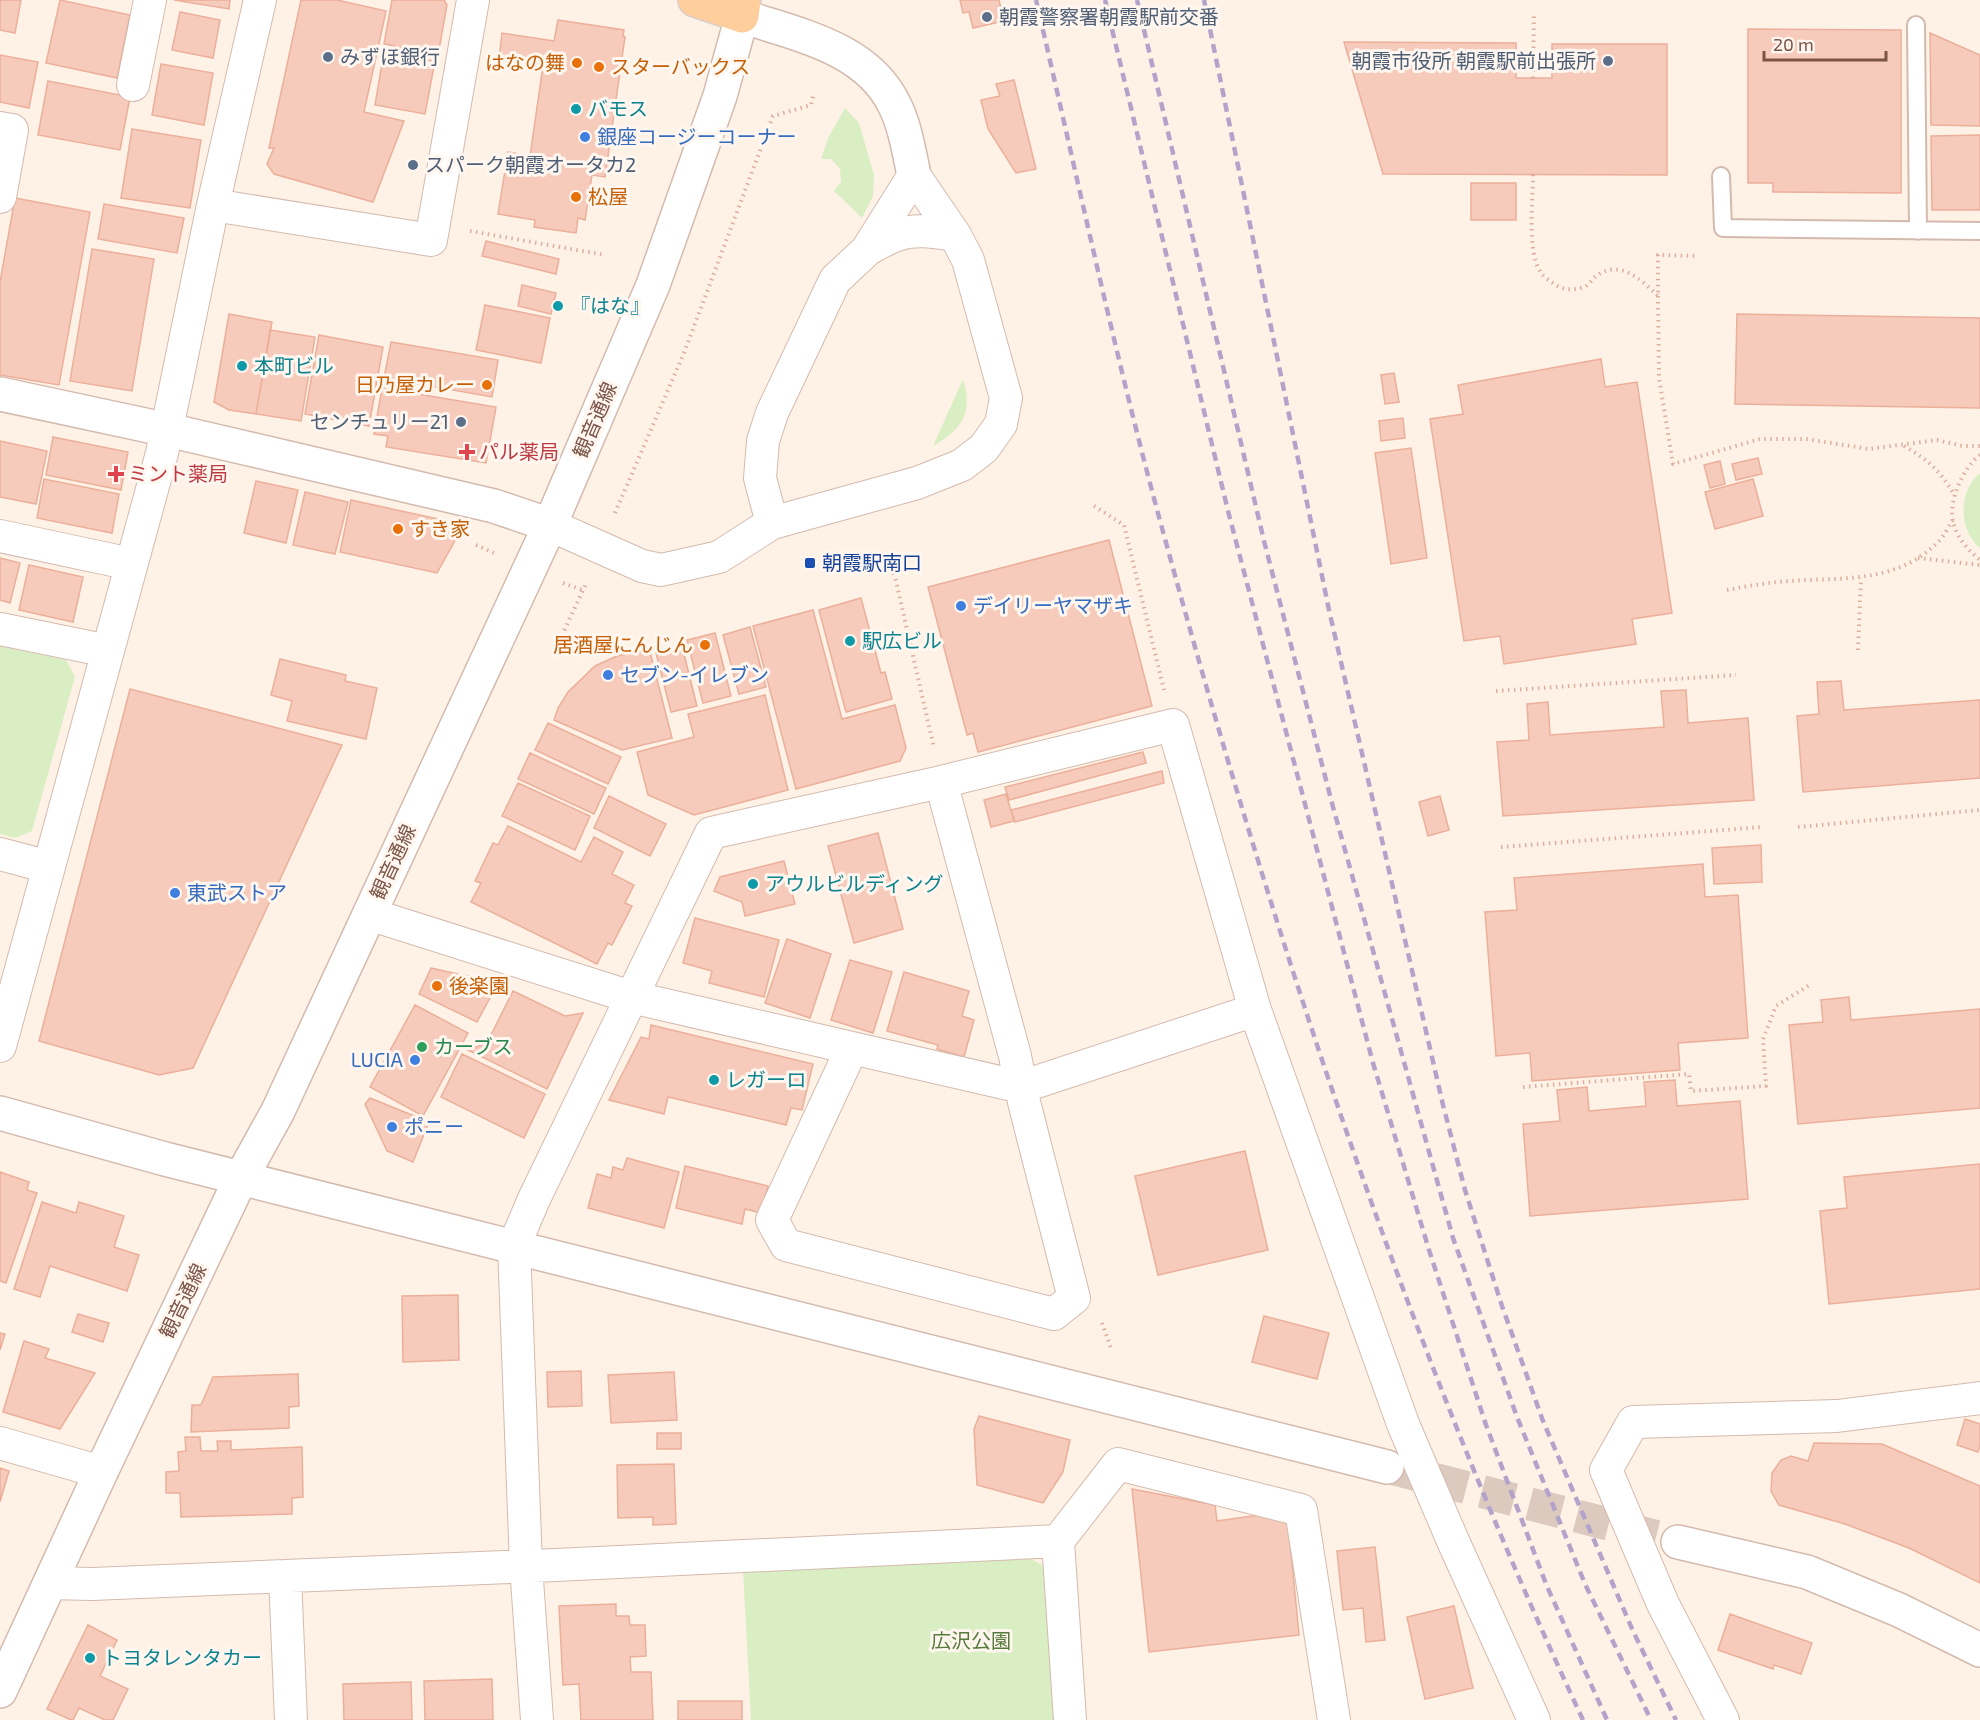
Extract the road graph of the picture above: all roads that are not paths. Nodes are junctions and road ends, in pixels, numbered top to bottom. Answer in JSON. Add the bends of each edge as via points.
{"nodes":[{"id":1,"x":150,"y":0,"type":"edge"},
{"id":2,"x":260,"y":0,"type":"edge"},
{"id":3,"x":473,"y":0,"type":"edge"},
{"id":4,"x":695,"y":0,"type":"edge"},
{"id":5,"x":743,"y":8,"type":"edge"},
{"id":6,"x":1916,"y":25,"type":"dead end"},
{"id":7,"x":133,"y":85,"type":"dead end"},
{"id":8,"x":0,"y":128,"type":"edge"},
{"id":9,"x":914,"y":175,"type":"junction"},
{"id":10,"x":1721,"y":176,"type":"dead end"},
{"id":11,"x":0,"y":197,"type":"edge"},
{"id":12,"x":213,"y":205,"type":"junction"},
{"id":13,"x":1918,"y":231,"type":"junction"},
{"id":14,"x":1980,"y":231,"type":"edge"},
{"id":15,"x":955,"y":235,"type":"junction"},
{"id":16,"x":867,"y":250,"type":"junction"},
{"id":17,"x":0,"y":394,"type":"edge"},
{"id":18,"x":168,"y":430,"type":"junction"},
{"id":19,"x":772,"y":523,"type":"junction"},
{"id":20,"x":550,"y":525,"type":"junction"},
{"id":21,"x":0,"y":536,"type":"edge"},
{"id":22,"x":131,"y":564,"type":"junction"},
{"id":23,"x":0,"y":629,"type":"edge"},
{"id":24,"x":108,"y":651,"type":"junction"},
{"id":25,"x":941,"y":782,"type":"junction"},
{"id":26,"x":0,"y":854,"type":"edge"},
{"id":27,"x":49,"y":867,"type":"junction"},
{"id":28,"x":369,"y":914,"type":"junction"},
{"id":29,"x":631,"y":997,"type":"junction"},
{"id":30,"x":1255,"y":1010,"type":"junction"},
{"id":31,"x":0,"y":1046,"type":"edge"},
{"id":32,"x":852,"y":1048,"type":"junction"},
{"id":33,"x":1021,"y":1087,"type":"junction"},
{"id":34,"x":0,"y":1113,"type":"edge"},
{"id":35,"x":241,"y":1178,"type":"junction"},
{"id":36,"x":514,"y":1246,"type":"junction"},
{"id":37,"x":1980,"y":1398,"type":"edge"},
{"id":38,"x":0,"y":1443,"type":"edge"},
{"id":39,"x":1387,"y":1467,"type":"tunnel mouth"},
{"id":40,"x":101,"y":1472,"type":"junction"},
{"id":41,"x":1058,"y":1541,"type":"junction"},
{"id":42,"x":1678,"y":1542,"type":"tunnel mouth"},
{"id":43,"x":526,"y":1566,"type":"junction"},
{"id":44,"x":285,"y":1576,"type":"junction"},
{"id":45,"x":50,"y":1582,"type":"junction"},
{"id":46,"x":1980,"y":1650,"type":"edge"},
{"id":47,"x":0,"y":1691,"type":"edge"},
{"id":48,"x":291,"y":1720,"type":"edge"},
{"id":49,"x":537,"y":1720,"type":"edge"},
{"id":50,"x":1070,"y":1720,"type":"edge"},
{"id":51,"x":1334,"y":1720,"type":"edge"},
{"id":52,"x":1534,"y":1720,"type":"edge"},
{"id":53,"x":1723,"y":1720,"type":"edge"}],
"edges":[{"from":1,"to":7,"type":"street"},
{"from":2,"to":12,"type":"street"},
{"from":3,"to":12,"type":"street","via":[[431,240]]},
{"from":4,"to":5,"type":"main road"},
{"from":5,"to":9,"type":"street","via":[[857,60],[872,72],[895,104]]},
{"from":5,"to":20,"type":"street","name":"観音通線","via":[[720,96],[653,285]]},
{"from":6,"to":13,"type":"lane"},
{"from":8,"to":11,"type":"street","via":[[12,130]]},
{"from":9,"to":15,"type":"street"},
{"from":9,"to":16,"type":"street"},
{"from":10,"to":13,"type":"lane","via":[[1723,228]]},
{"from":12,"to":18,"type":"street"},
{"from":13,"to":14,"type":"lane"},
{"from":15,"to":16,"type":"street","via":[[909,231],[890,236]]},
{"from":15,"to":19,"type":"street","via":[[968,260],[1006,398],[1001,424],[984,448],[962,465],[917,483]]},
{"from":16,"to":19,"type":"street","via":[[835,280],[772,413],[763,441],[760,478]]},
{"from":17,"to":18,"type":"street"},
{"from":18,"to":20,"type":"street","via":[[494,506]]},
{"from":18,"to":22,"type":"street"},
{"from":19,"to":20,"type":"street","via":[[719,557],[661,570],[642,566]]},
{"from":20,"to":28,"type":"street","name":"観音通線"},
{"from":21,"to":22,"type":"street"},
{"from":22,"to":24,"type":"street"},
{"from":23,"to":24,"type":"street"},
{"from":24,"to":27,"type":"street"},
{"from":25,"to":29,"type":"street","via":[[711,833]]},
{"from":25,"to":30,"type":"street","via":[[1173,725]]},
{"from":25,"to":33,"type":"street"},
{"from":26,"to":27,"type":"street"},
{"from":27,"to":31,"type":"street"},
{"from":28,"to":29,"type":"street"},
{"from":28,"to":35,"type":"street","name":"観音通線","via":[[278,1111]]},
{"from":29,"to":32,"type":"street"},
{"from":29,"to":36,"type":"street"},
{"from":30,"to":33,"type":"street"},
{"from":30,"to":52,"type":"street","via":[[1403,1424]]},
{"from":32,"to":33,"type":"street"},
{"from":32,"to":33,"type":"street","via":[[772,1220],[786,1245],[1054,1314],[1074,1298]]},
{"from":34,"to":35,"type":"street"},
{"from":35,"to":36,"type":"street"},
{"from":35,"to":40,"type":"street","name":"観音通線"},
{"from":36,"to":39,"type":"street"},
{"from":36,"to":43,"type":"street"},
{"from":37,"to":53,"type":"street","via":[[1837,1416],[1633,1422],[1606,1470],[1663,1604]]},
{"from":38,"to":40,"type":"street"},
{"from":40,"to":45,"type":"street","name":"観音通線"},
{"from":41,"to":43,"type":"street"},
{"from":41,"to":50,"type":"street"},
{"from":41,"to":51,"type":"street","via":[[1118,1464],[1301,1510]]},
{"from":42,"to":46,"type":"street","via":[[1807,1572],[1899,1610]]},
{"from":43,"to":44,"type":"street"},
{"from":43,"to":49,"type":"street"},
{"from":44,"to":45,"type":"street","via":[[92,1584]]},
{"from":44,"to":48,"type":"street"},
{"from":45,"to":47,"type":"street","name":"観音通線"}]}
